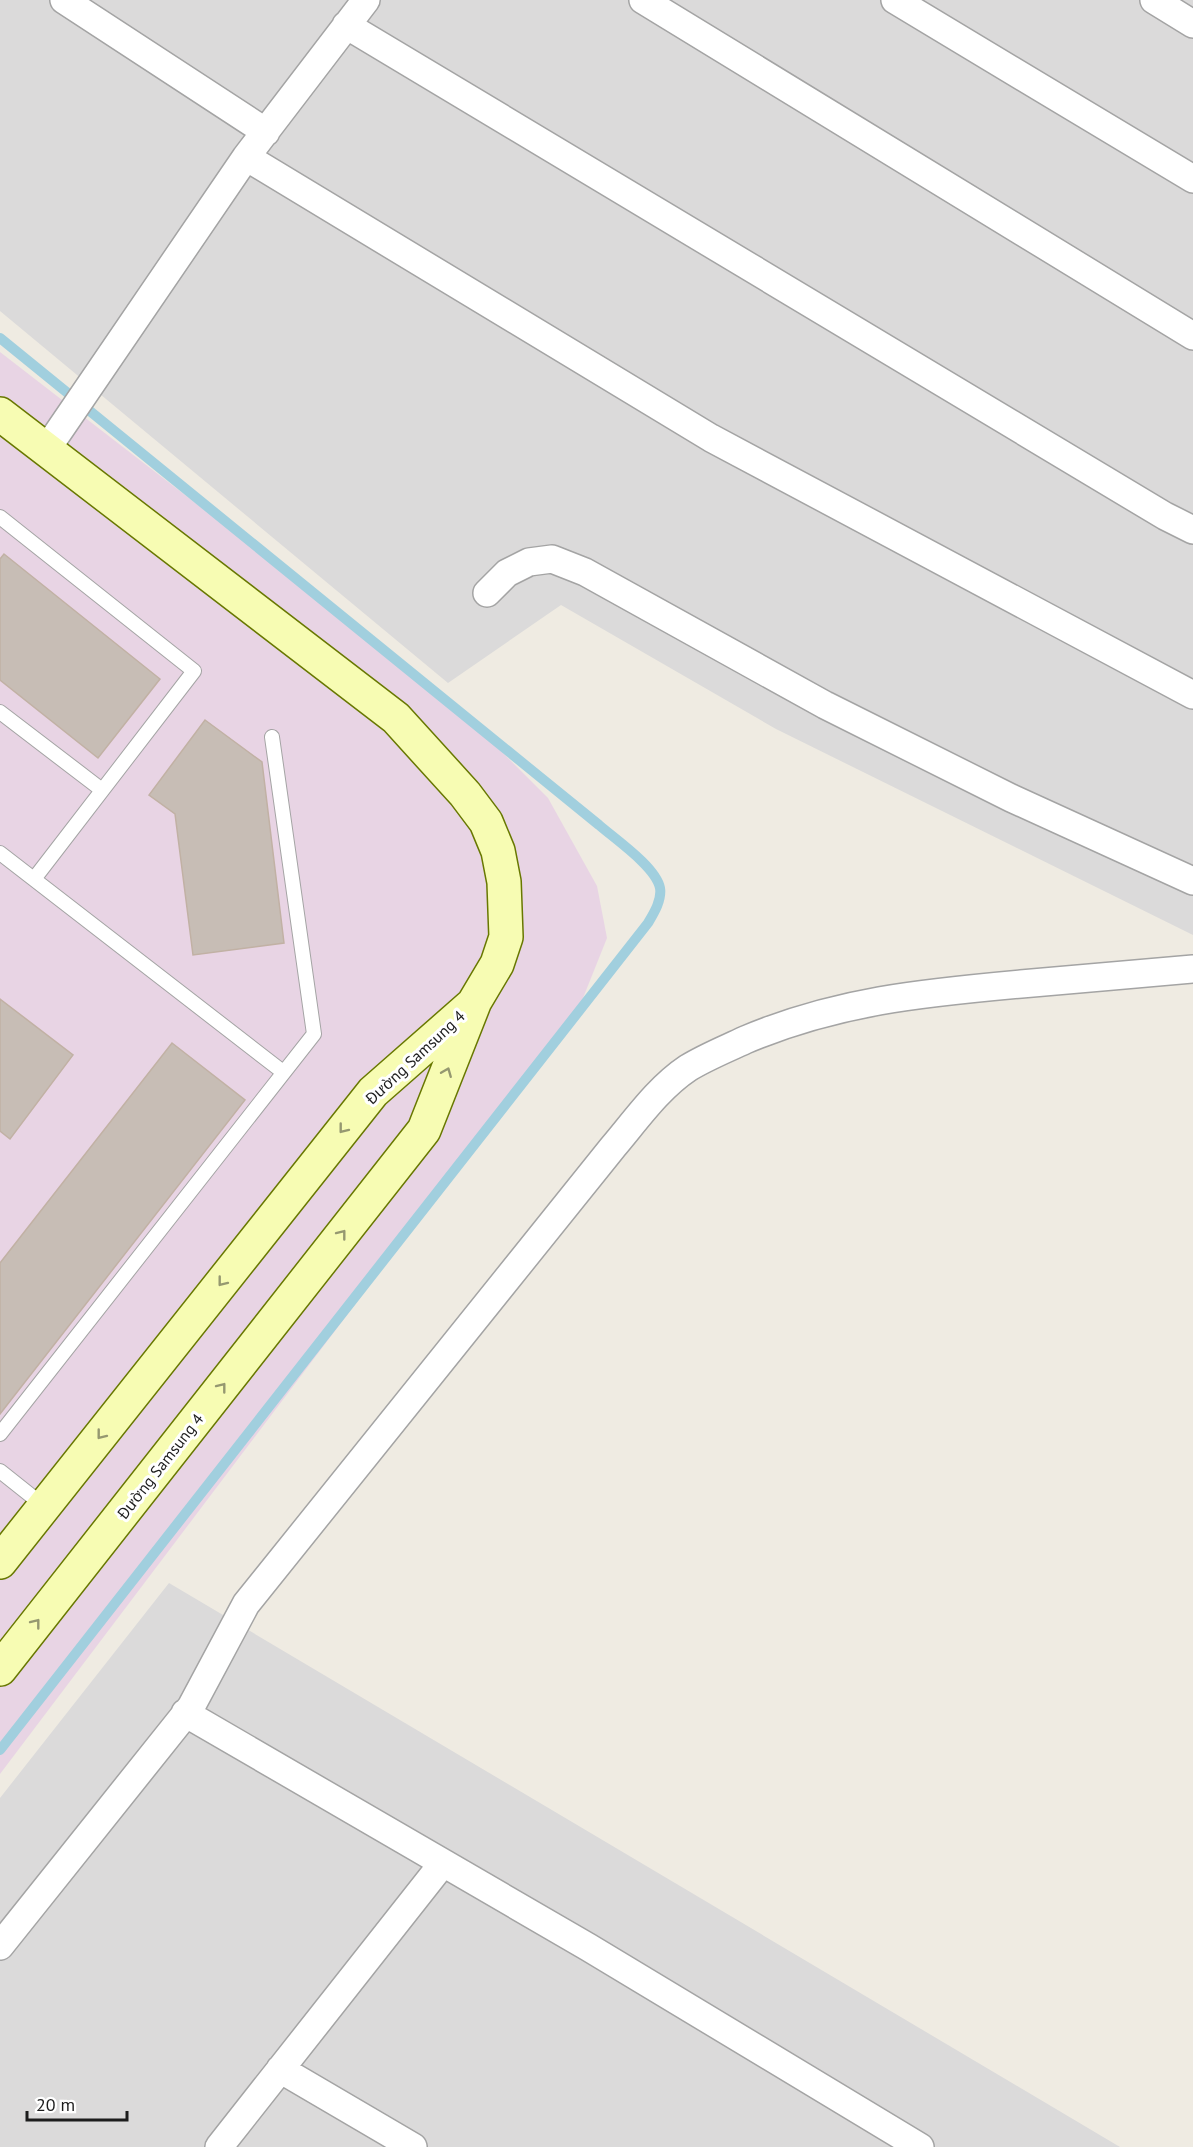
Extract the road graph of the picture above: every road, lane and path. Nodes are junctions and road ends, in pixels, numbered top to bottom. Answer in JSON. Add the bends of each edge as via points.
{"nodes":[{"id":1,"x":64,"y":0,"type":"edge"},
{"id":2,"x":366,"y":0,"type":"edge"},
{"id":3,"x":643,"y":0,"type":"edge"},
{"id":4,"x":894,"y":0,"type":"edge"},
{"id":5,"x":1154,"y":0,"type":"edge"},
{"id":6,"x":1193,"y":24,"type":"edge"},
{"id":7,"x":346,"y":25,"type":"junction"},
{"id":8,"x":266,"y":132,"type":"junction"},
{"id":9,"x":246,"y":157,"type":"junction"},
{"id":10,"x":1193,"y":179,"type":"edge"},
{"id":11,"x":1193,"y":336,"type":"edge"},
{"id":12,"x":0,"y":414,"type":"edge"},
{"id":13,"x":46,"y":450,"type":"junction"},
{"id":14,"x":0,"y":517,"type":"edge"},
{"id":15,"x":1193,"y":530,"type":"edge"},
{"id":16,"x":487,"y":593,"type":"dead end"},
{"id":17,"x":1193,"y":695,"type":"edge"},
{"id":18,"x":0,"y":712,"type":"edge"},
{"id":19,"x":272,"y":737,"type":"dead end"},
{"id":20,"x":102,"y":790,"type":"junction"},
{"id":21,"x":0,"y":853,"type":"edge"},
{"id":22,"x":34,"y":879,"type":"junction"},
{"id":23,"x":1193,"y":881,"type":"edge"},
{"id":24,"x":1193,"y":969,"type":"edge"},
{"id":25,"x":475,"y":1001,"type":"junction"},
{"id":26,"x":283,"y":1072,"type":"junction"},
{"id":27,"x":0,"y":1434,"type":"edge"},
{"id":28,"x":0,"y":1471,"type":"edge"},
{"id":29,"x":44,"y":1506,"type":"junction"},
{"id":30,"x":0,"y":1562,"type":"edge"},
{"id":31,"x":0,"y":1669,"type":"edge"},
{"id":32,"x":185,"y":1713,"type":"junction"},
{"id":33,"x":443,"y":1863,"type":"junction"},
{"id":34,"x":0,"y":1946,"type":"edge"},
{"id":35,"x":280,"y":2069,"type":"junction"},
{"id":36,"x":219,"y":2147,"type":"edge"},
{"id":37,"x":412,"y":2147,"type":"edge"},
{"id":38,"x":920,"y":2147,"type":"edge"}],
"edges":[{"from":1,"to":8,"type":"street"},
{"from":2,"to":7,"type":"street"},
{"from":3,"to":11,"type":"street"},
{"from":4,"to":10,"type":"street"},
{"from":5,"to":6,"type":"street"},
{"from":7,"to":8,"type":"street"},
{"from":7,"to":15,"type":"street"},
{"from":8,"to":9,"type":"street"},
{"from":9,"to":13,"type":"street"},
{"from":9,"to":17,"type":"street","via":[[711,438]]},
{"from":12,"to":13,"type":"main road"},
{"from":13,"to":25,"type":"main road","via":[[396,718],[465,794],[486,822],[498,851],[506,914],[506,937],[497,964]]},
{"from":14,"to":20,"type":"lane","via":[[194,671]]},
{"from":16,"to":23,"type":"street","via":[[507,573],[529,562],[552,558],[585,572],[825,705],[1011,798]]},
{"from":18,"to":20,"type":"lane"},
{"from":19,"to":26,"type":"lane","via":[[314,1034]]},
{"from":20,"to":22,"type":"lane"},
{"from":21,"to":22,"type":"lane"},
{"from":22,"to":26,"type":"lane"},
{"from":24,"to":32,"type":"street","via":[[924,992],[856,1004],[795,1021],[687,1069],[648,1105],[246,1604]]},
{"from":25,"to":29,"type":"main road","name":"Đường Samsung 4","one_way":true,"via":[[373,1092]]},
{"from":31,"to":25,"type":"main road","name":"Đường Samsung 4","one_way":true,"via":[[424,1130]]},
{"from":26,"to":27,"type":"lane"},
{"from":28,"to":29,"type":"lane"},
{"from":29,"to":30,"type":"main road","name":"Đường Samsung 4"},
{"from":32,"to":33,"type":"street"},
{"from":32,"to":34,"type":"street"},
{"from":33,"to":35,"type":"street"},
{"from":33,"to":38,"type":"street"},
{"from":35,"to":36,"type":"street"},
{"from":35,"to":37,"type":"street"}]}
